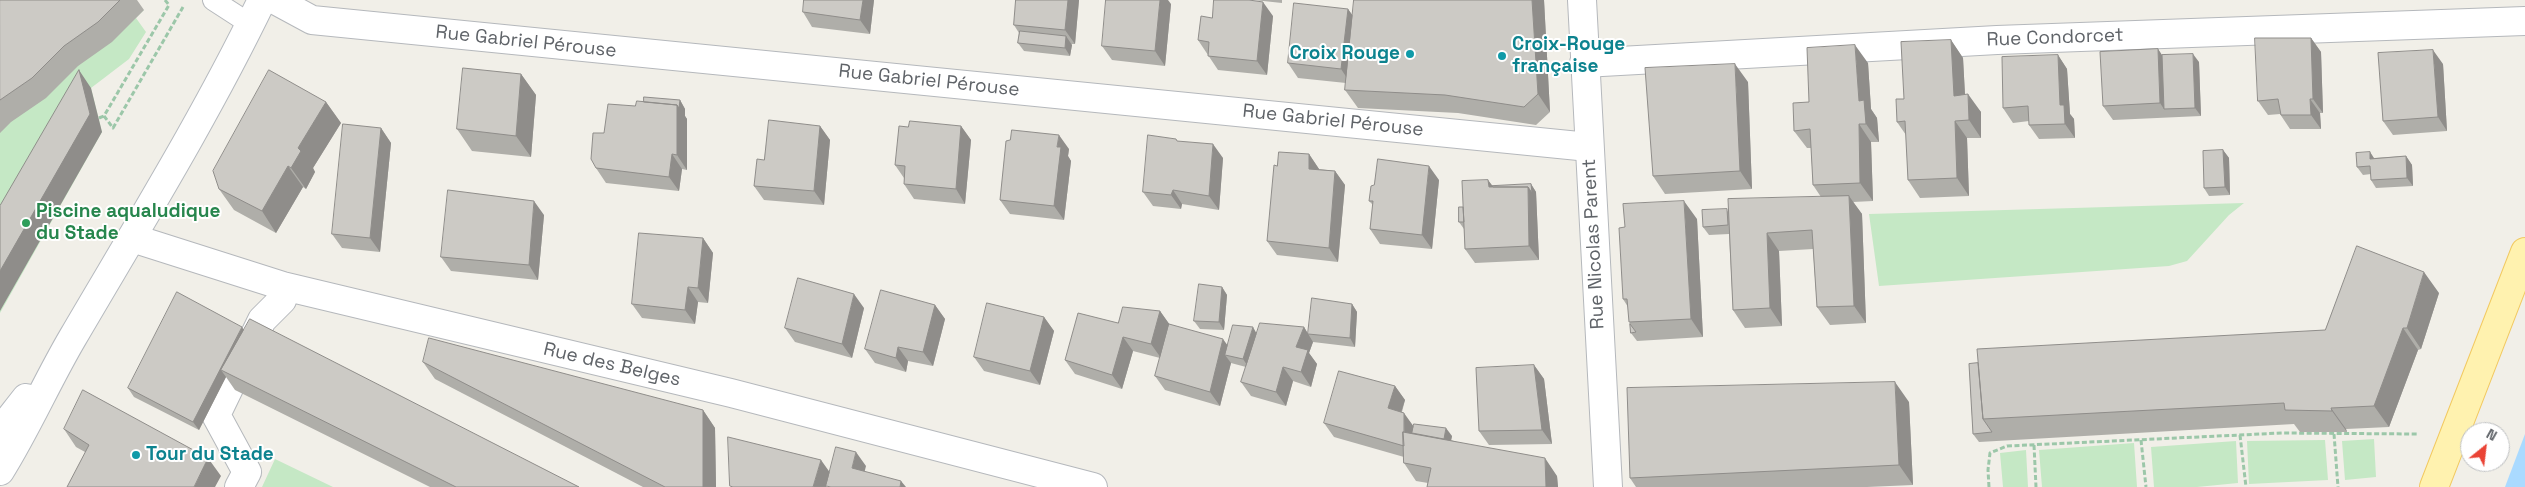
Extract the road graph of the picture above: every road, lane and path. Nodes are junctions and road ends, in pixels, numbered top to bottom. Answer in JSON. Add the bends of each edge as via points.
{"nodes":[{"id":1,"x":165,"y":0,"type":"edge"},
{"id":2,"x":212,"y":0,"type":"edge"},
{"id":3,"x":275,"y":0,"type":"edge"},
{"id":4,"x":1582,"y":0,"type":"edge"},
{"id":5,"x":180,"y":12,"type":"dead end"},
{"id":6,"x":256,"y":12,"type":"edge"},
{"id":7,"x":2525,"y":21,"type":"edge"},
{"id":8,"x":1584,"y":64,"type":"junction"},
{"id":9,"x":104,"y":116,"type":"junction"},
{"id":10,"x":99,"y":118,"type":"dead end"},
{"id":11,"x":1589,"y":147,"type":"junction"},
{"id":12,"x":132,"y":238,"type":"junction"},
{"id":13,"x":2525,"y":252,"type":"edge"},
{"id":14,"x":282,"y":300,"type":"dead end"},
{"id":15,"x":72,"y":339,"type":"junction"},
{"id":16,"x":0,"y":430,"type":"edge"},
{"id":17,"x":2334,"y":434,"type":"junction"},
{"id":18,"x":2454,"y":434,"type":"junction"},
{"id":19,"x":2240,"y":435,"type":"junction"},
{"id":20,"x":2140,"y":440,"type":"junction"},
{"id":21,"x":2034,"y":445,"type":"junction"},
{"id":22,"x":0,"y":471,"type":"edge"},
{"id":23,"x":239,"y":487,"type":"edge"},
{"id":24,"x":1093,"y":487,"type":"edge"},
{"id":25,"x":1608,"y":487,"type":"edge"},
{"id":26,"x":1989,"y":487,"type":"edge"},
{"id":27,"x":2036,"y":487,"type":"edge"},
{"id":28,"x":2146,"y":487,"type":"edge"},
{"id":29,"x":2246,"y":487,"type":"edge"},
{"id":30,"x":2338,"y":487,"type":"edge"},
{"id":31,"x":2434,"y":487,"type":"edge"}],
"edges":[{"from":1,"to":9,"type":"path","via":[[169,5]]},
{"from":2,"to":6,"type":"lane"},
{"from":3,"to":11,"type":"street","name":"Rue Gabriel Pérouse","via":[[312,20]]},
{"from":4,"to":8,"type":"street","name":"Rue Nicolas Parent"},
{"from":5,"to":9,"type":"path","via":[[114,128]]},
{"from":6,"to":12,"type":"street"},
{"from":7,"to":8,"type":"street","name":"Rue Condorcet","via":[[1996,40]]},
{"from":8,"to":11,"type":"street","name":"Rue Nicolas Parent"},
{"from":9,"to":10,"type":"path"},
{"from":11,"to":25,"type":"street","name":"Rue Nicolas Parent"},
{"from":12,"to":15,"type":"street"},
{"from":12,"to":24,"type":"street","name":"Rue des Belges","via":[[283,286],[731,393]]},
{"from":13,"to":18,"type":"main road"},
{"from":14,"to":23,"type":"street","via":[[262,320],[216,415],[247,472]]},
{"from":15,"to":16,"type":"street"},
{"from":15,"to":22,"type":"street"},
{"from":17,"to":18,"type":"path"},
{"from":17,"to":19,"type":"path"},
{"from":17,"to":30,"type":"path"},
{"from":18,"to":31,"type":"main road"},
{"from":19,"to":20,"type":"path"},
{"from":19,"to":29,"type":"path"},
{"from":20,"to":21,"type":"path"},
{"from":20,"to":28,"type":"path"},
{"from":21,"to":26,"type":"path","via":[[2007,446],[1990,453]]},
{"from":21,"to":27,"type":"path"}]}
